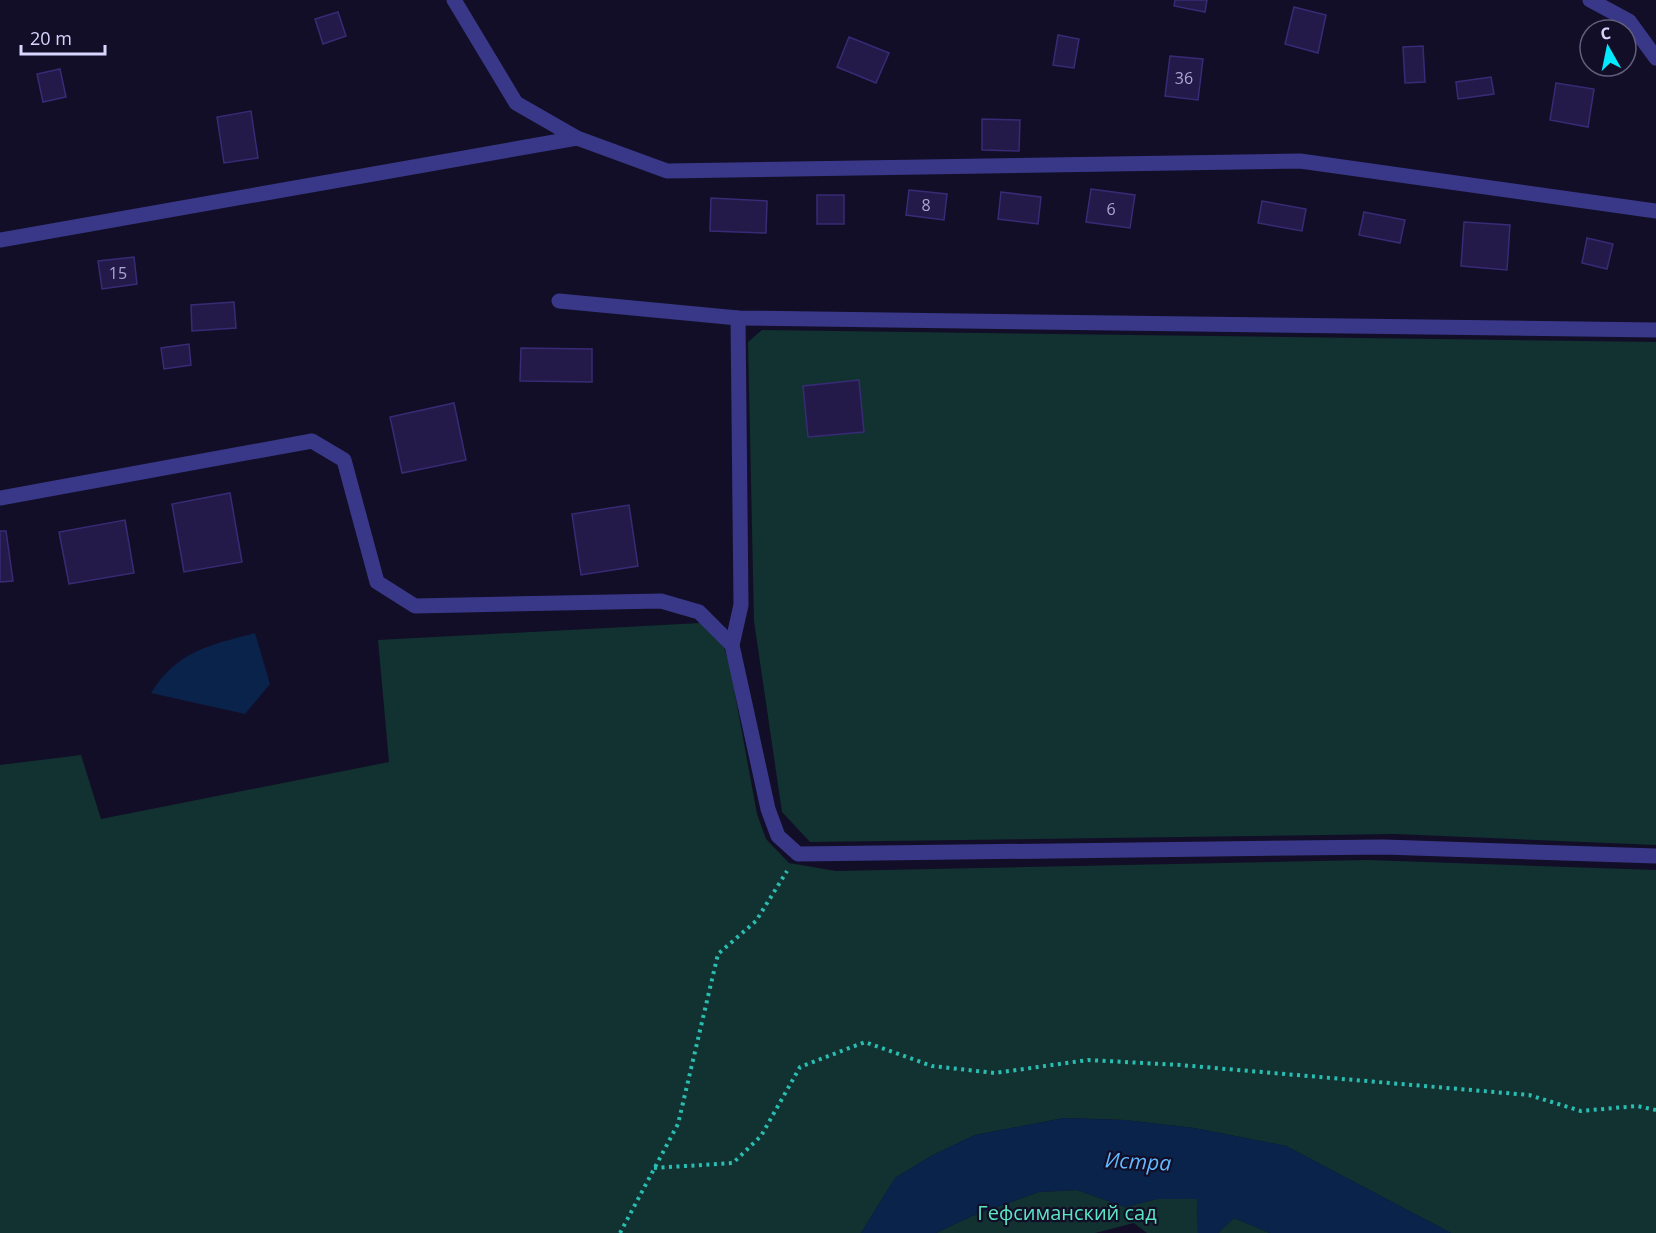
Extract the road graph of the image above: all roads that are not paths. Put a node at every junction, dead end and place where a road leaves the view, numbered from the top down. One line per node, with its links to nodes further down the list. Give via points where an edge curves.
1 (454, 0): 4 (street, via 516,103)
2 (1590, 0): 3 (street, via 1629,21)
3 (1656, 58)
4 (577, 138): 5 (street, via 667,171 1300,161); 6 (street)
5 (1656, 211)
6 (0, 240)
7 (559, 302): 8 (street)
8 (738, 318): 9 (street); 11 (street, via 741,605)
9 (1656, 330)
10 (0, 498): 11 (street, via 312,441 344,460 377,582 415,606 661,601 699,612)
11 (732, 645): 12 (street, via 768,809 778,836 798,855 1384,847)
12 (1656, 856)

